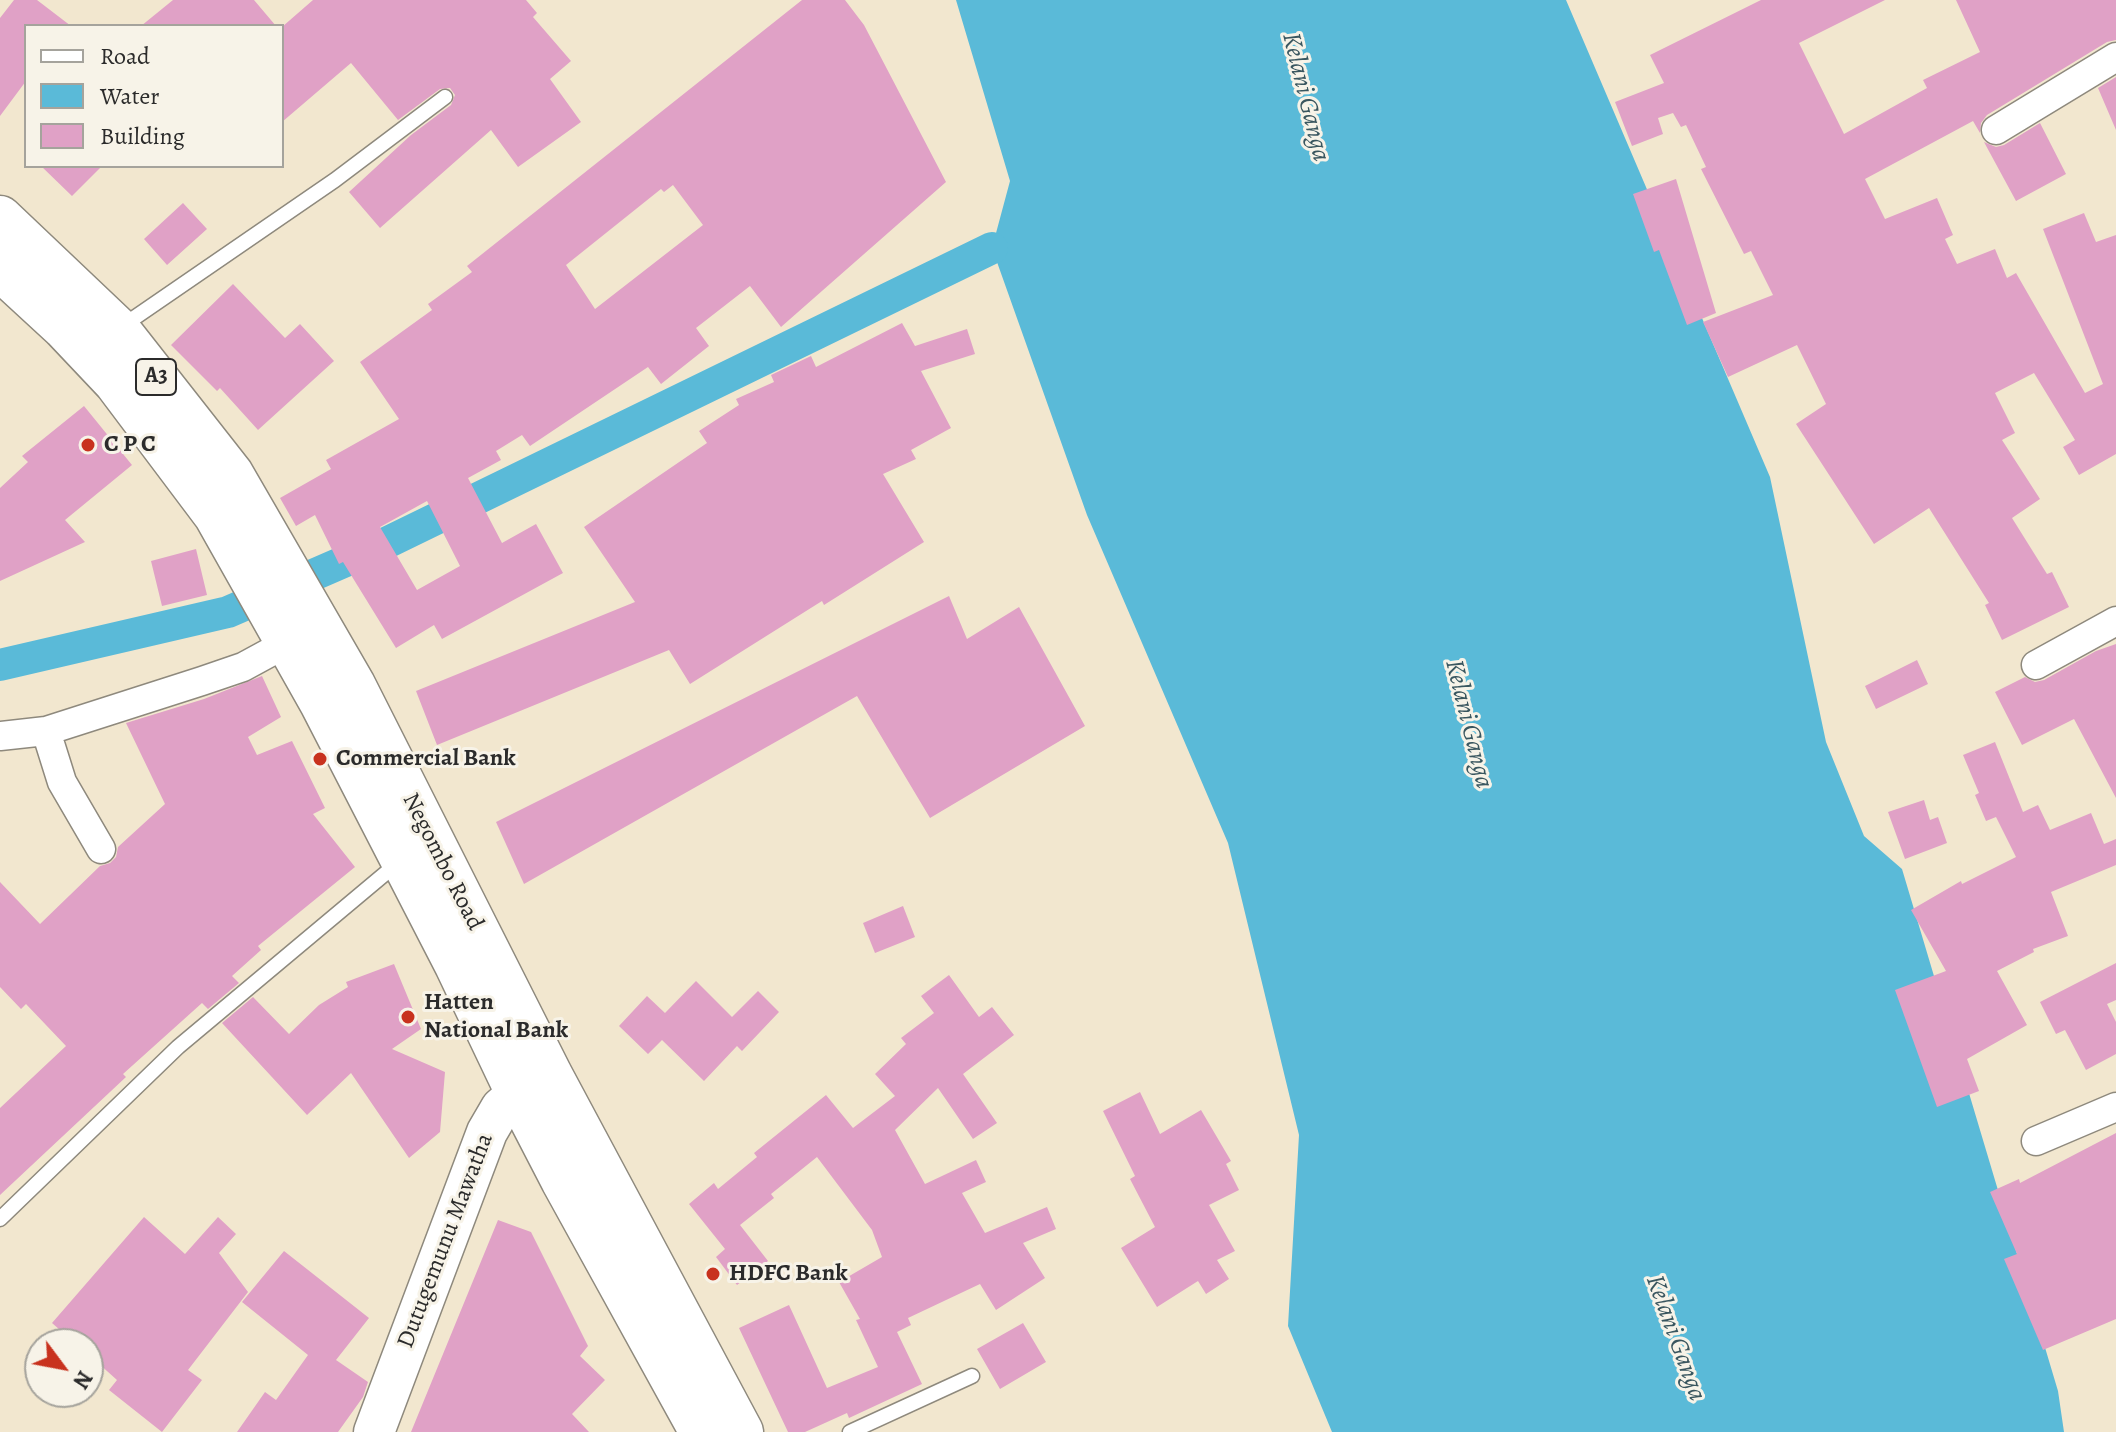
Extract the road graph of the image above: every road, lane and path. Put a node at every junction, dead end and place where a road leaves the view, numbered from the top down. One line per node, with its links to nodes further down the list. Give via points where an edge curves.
1 (2116, 57): 3 (street)
2 (445, 97): 6 (lane)
3 (1996, 130)
4 (0, 218): 6 (highway, Negombo Road / A3)
5 (0, 268): 7 (highway, Negombo Road / A3, via 116,382 216,515)
6 (118, 330): 7 (highway, Negombo Road / A3, via 231,474)
7 (267, 570): 9 (highway, Negombo Road / A3)
8 (2116, 621): 10 (street)
9 (295, 629): 11 (street, via 243,667); 14 (highway, Negombo Road / A3); 15 (highway, Negombo Road / A3, via 353,685)
10 (2036, 665)
11 (46, 731): 12 (street); 13 (street, via 62,782)
12 (0, 736)
13 (101, 849)
14 (402, 859): 15 (highway, Negombo Road / A3, via 457,965); 18 (lane, via 178,1047)
15 (534, 1084): 20 (street, Dutugemunu Mawatha, via 501,1108 487,1132); 21 (highway, Negombo Road / A3); 22 (highway, Negombo Road / A3)
16 (2116, 1107): 17 (street)
17 (2036, 1141)
18 (0, 1219)
19 (972, 1376): 23 (lane)
20 (374, 1432)
21 (702, 1432)
22 (741, 1432)
23 (850, 1432)

